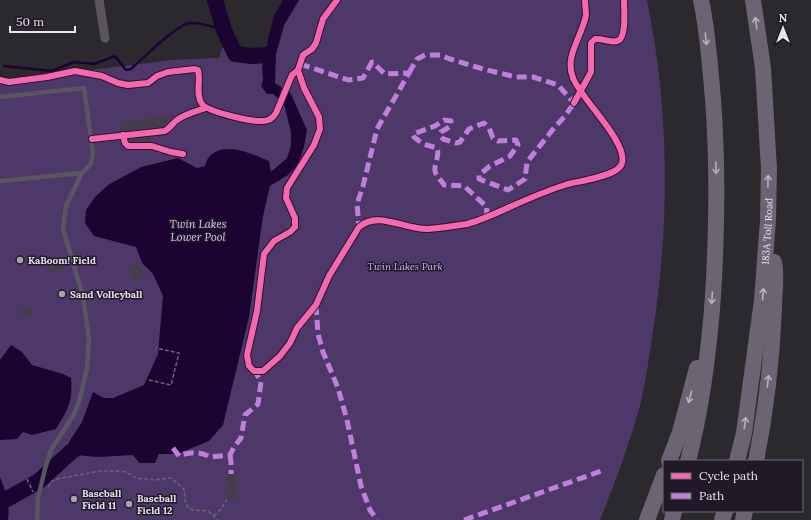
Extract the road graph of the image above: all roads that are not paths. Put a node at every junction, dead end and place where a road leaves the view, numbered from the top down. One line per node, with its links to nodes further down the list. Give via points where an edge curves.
1 (99, 0): 4 (street)
2 (701, 0): 9 (highway, one-way to 9, via 710,67 716,169 716,235)
3 (753, 0): 8 (highway, 183A Toll Road, one-way to 3, via 769,169 763,68)
4 (105, 38)
5 (0, 97): 6 (lane, via 84,88 93,153 90,164)
6 (82, 173): 7 (lane); 15 (lane, via 66,206 63,229 83,296 89,340 87,368 79,402 51,450 44,469 38,498)
7 (0, 181)
8 (768, 220): 12 (highway, 183A Toll Road, one-way to 8, via 744,433 762,300); 13 (highway, one-way to 8, via 773,323 775,268)
9 (711, 318): 10 (highway, one-way to 10, via 680,432); 11 (highway, via 704,382)
10 (669, 460)
11 (688, 460)
12 (737, 460)
13 (756, 460)
14 (663, 478): 16 (highway)
15 (37, 520)
16 (647, 520)

